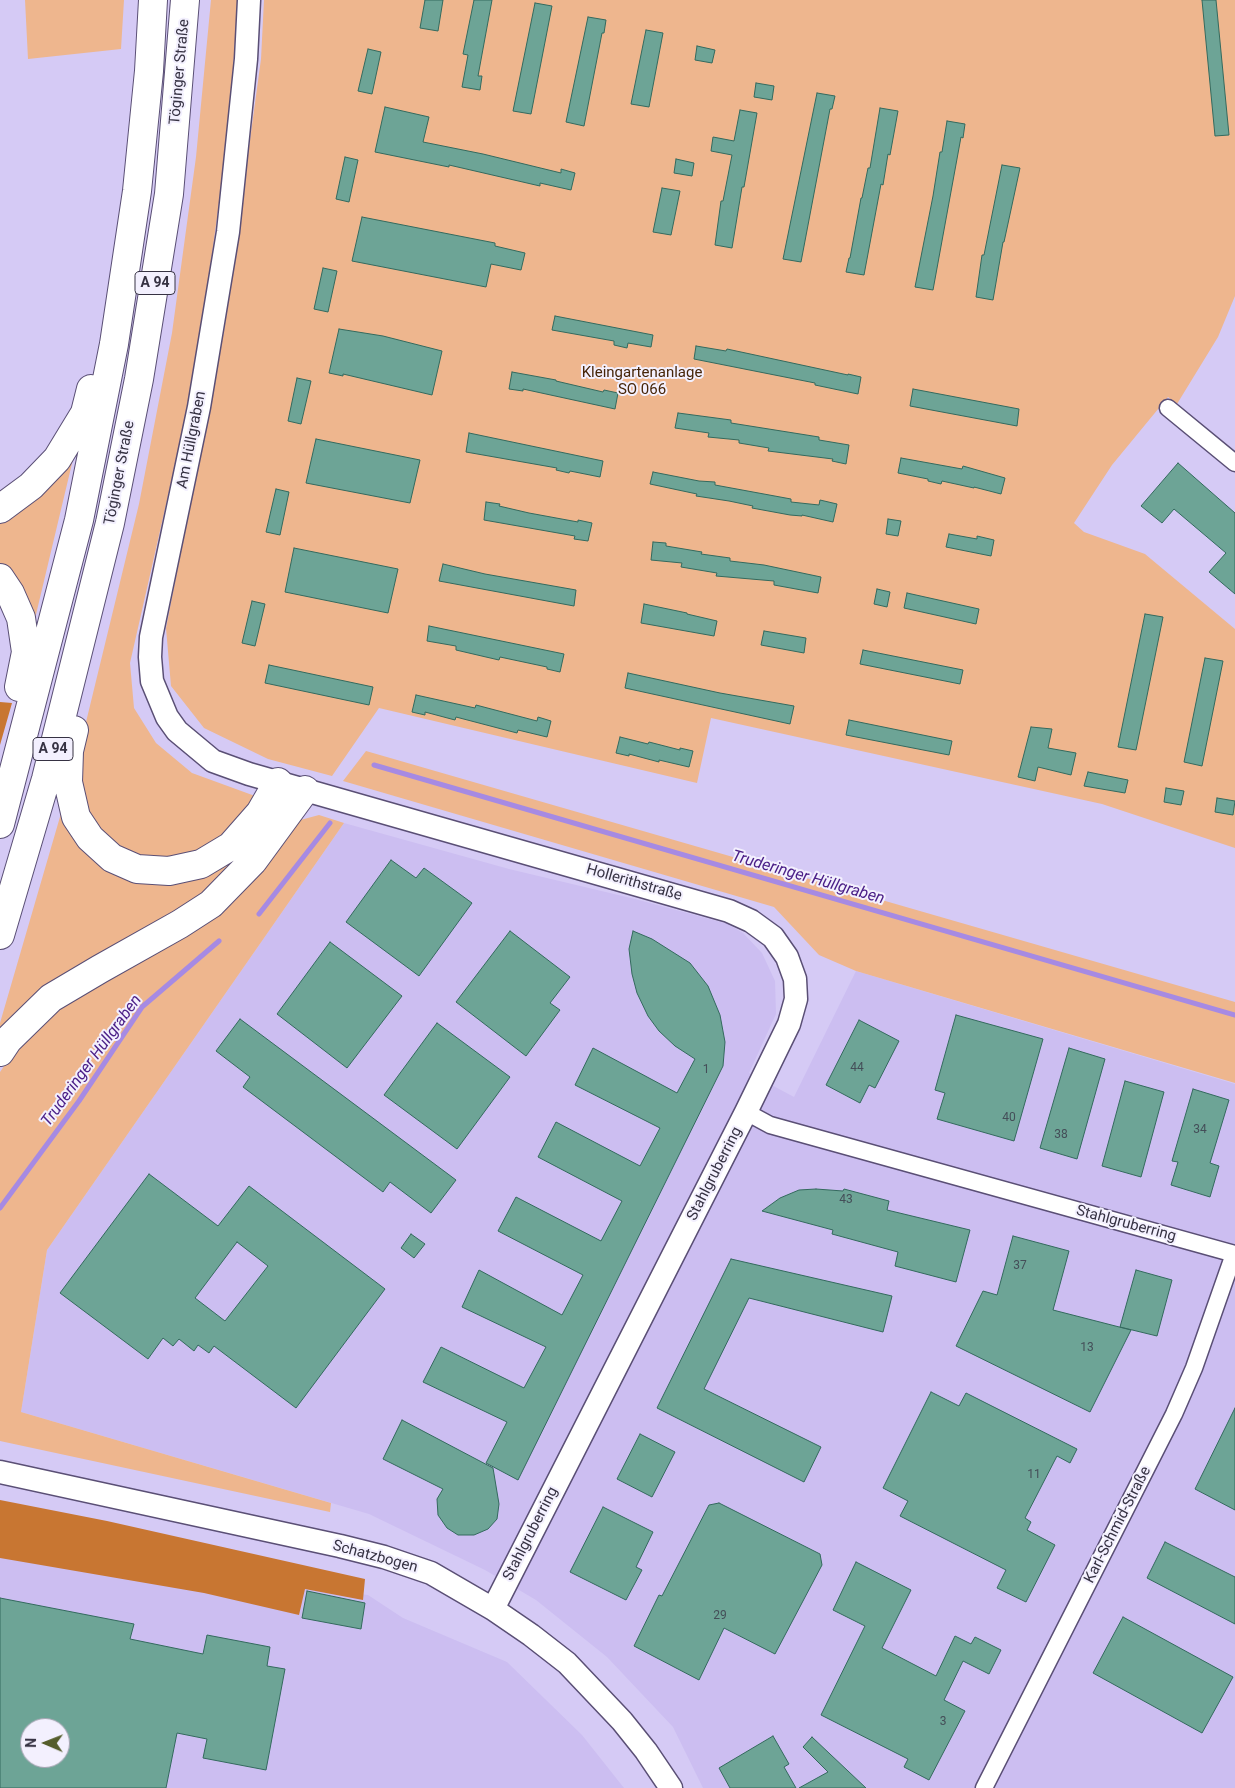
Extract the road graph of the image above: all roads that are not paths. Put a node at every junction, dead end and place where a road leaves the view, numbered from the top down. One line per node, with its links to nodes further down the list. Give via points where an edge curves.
1 (153, 0): 4 (highway, Töginger Straße / A 94, via 137,191)
2 (186, 0): 8 (highway, Töginger Straße / A 94, via 169,194 138,379)
3 (249, 0): 10 (main road, Am Hüllgraben, via 228,232 199,407 151,637 150,657 152,681 158,698 177,731 213,760)
4 (114, 344): 7 (highway, via 96,367 85,413 57,458 31,486); 11 (highway, Töginger Straße / A 94, via 79,520)
5 (1168, 408): 6 (street)
6 (1235, 463)
7 (0, 509)
8 (100, 562): 10 (highway, via 104,611 69,751 68,782 76,818 90,838 112,858 137,869 169,872 200,864 231,846 260,813); 14 (highway, Töginger Straße / A 94, via 46,779)
9 (0, 578): 11 (highway, via 21,618 26,652 6,745)
10 (278, 782): 12 (main road, Am Hüllgraben)
11 (11, 785): 13 (highway, Töginger Straße / A 94)
12 (304, 790): 15 (highway, via 253,860 211,904 51,998); 16 (main road, Hollerithstraße, via 729,911 751,921 773,937 787,957 795,979 796,999 789,1024)
13 (0, 824)
14 (0, 935)
15 (0, 1052)
16 (746, 1112): 17 (street, Stahlgruberring, via 770,1125); 19 (main road, Stahlgruberring)
17 (1234, 1254): 21 (street, Karl-Schmid-Straße, via 1194,1368 1174,1414)
18 (0, 1472): 19 (main road, Schatzbogen, via 384,1557 431,1573)
19 (493, 1609): 20 (main road, Schatzbogen, via 566,1663 622,1722)
20 (671, 1788)
21 (984, 1788)

